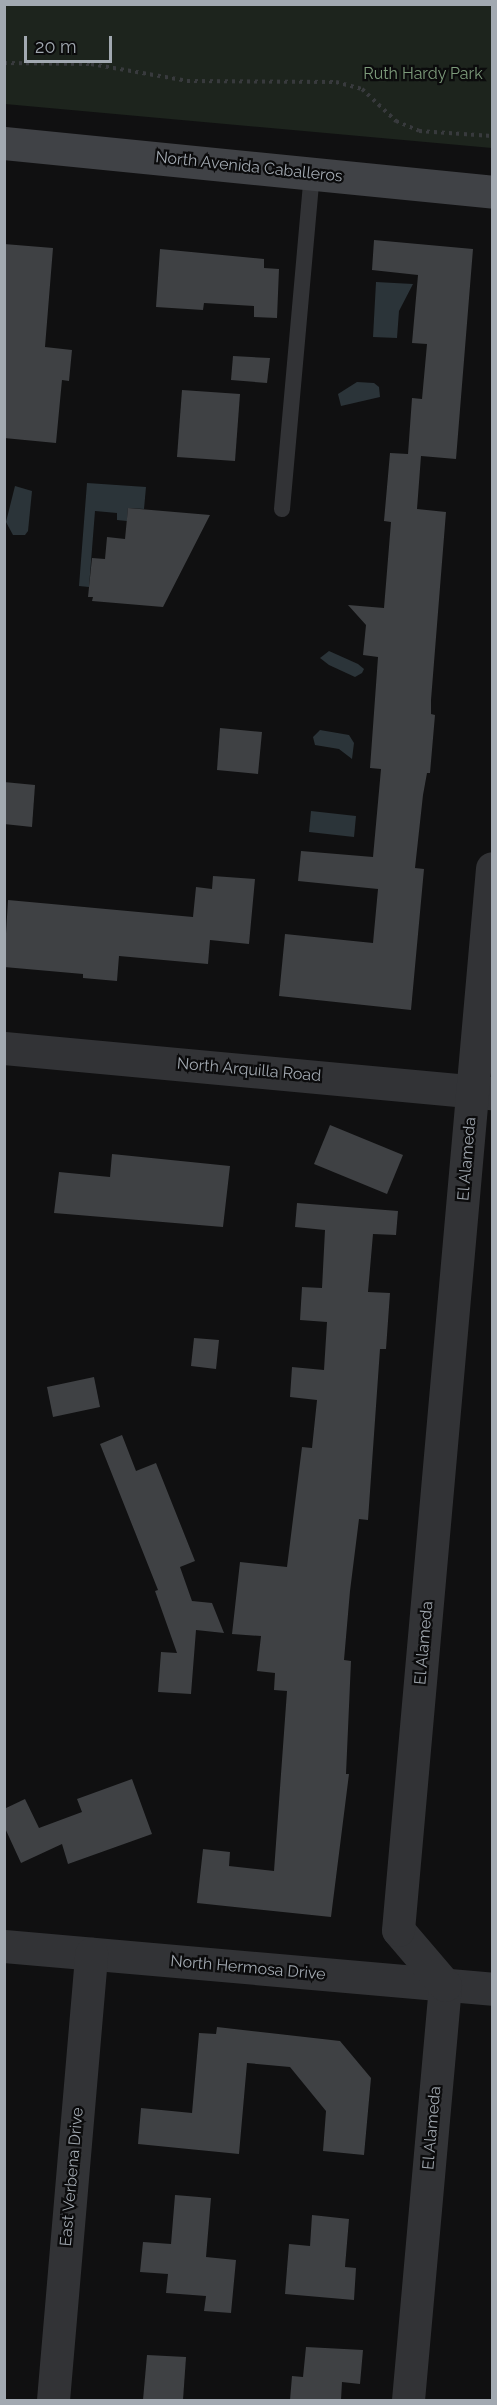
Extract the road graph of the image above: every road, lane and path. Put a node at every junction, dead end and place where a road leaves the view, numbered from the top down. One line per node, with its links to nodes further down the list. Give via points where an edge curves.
1 (4, 63): 2 (path, via 91,64 187,81 336,82 362,89 396,121 419,131)
2 (492, 136)
3 (4, 143): 4 (street, North Avenida Caballeros)
4 (312, 174): 5 (street, North Avenida Caballeros); 6 (lane)
5 (492, 192)
6 (282, 509)
7 (492, 868): 9 (street, El Alameda)
8 (4, 1048): 9 (street, North Arquilla Road)
9 (483, 1092): 12 (street, El Alameda, via 398,1930)
10 (4, 1946): 11 (street, North Hermosa Drive)
11 (91, 1954): 12 (street, North Hermosa Drive); 14 (street, East Verbena Drive)
12 (445, 1985): 13 (street, North Hermosa Drive); 15 (street, El Alameda)
13 (492, 1989)
14 (52, 2400)
15 (408, 2400)

